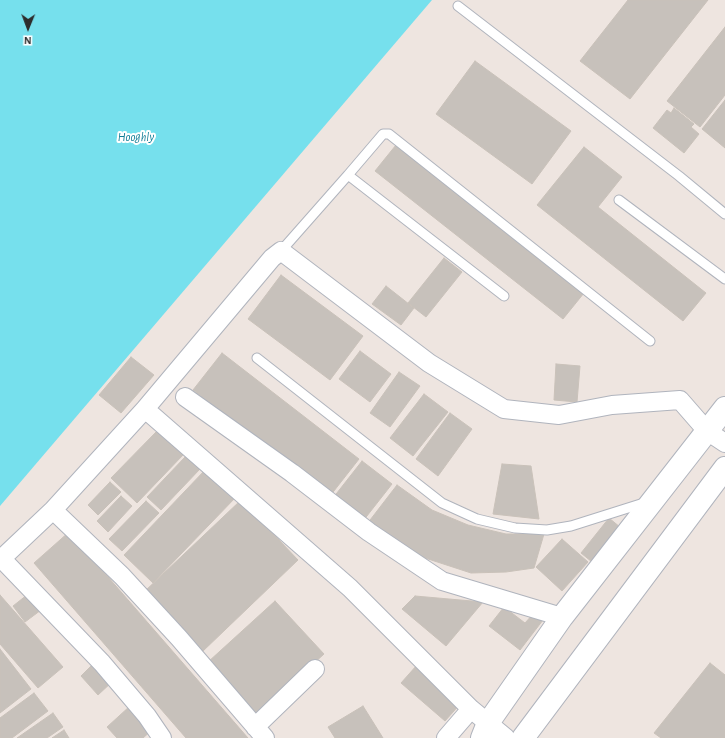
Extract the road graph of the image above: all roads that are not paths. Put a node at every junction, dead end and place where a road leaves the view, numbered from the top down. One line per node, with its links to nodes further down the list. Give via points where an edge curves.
1 (458, 6): 4 (lane)
2 (348, 175): 5 (lane); 7 (lane); 8 (lane, via 382,134 389,134)
3 (620, 200): 6 (lane)
4 (725, 214)
5 (282, 251): 12 (street, via 272,258); 13 (street, via 429,363 504,409 559,415 612,405 680,400)
6 (725, 279)
7 (504, 296)
8 (650, 341)
9 (257, 358): 16 (lane, via 442,503 477,519 514,528 560,529)
10 (185, 397): 19 (street, via 292,473 369,532 442,582)
11 (725, 408): 13 (main road)
12 (146, 409): 17 (street); 21 (street, via 350,588)
13 (707, 431): 14 (street); 16 (main road)
14 (725, 443)
15 (725, 468): 27 (main road)
16 (654, 500): 19 (main road)
17 (53, 510): 18 (street); 23 (street, via 122,576)
18 (1, 559): 24 (street, via 102,663 148,716)
19 (562, 617): 22 (main road)
20 (315, 669): 23 (street)
21 (471, 709): 22 (street); 25 (street)
22 (485, 730): 26 (street)
23 (260, 732)
24 (162, 738)
25 (446, 738)
26 (506, 738)
27 (523, 738)

